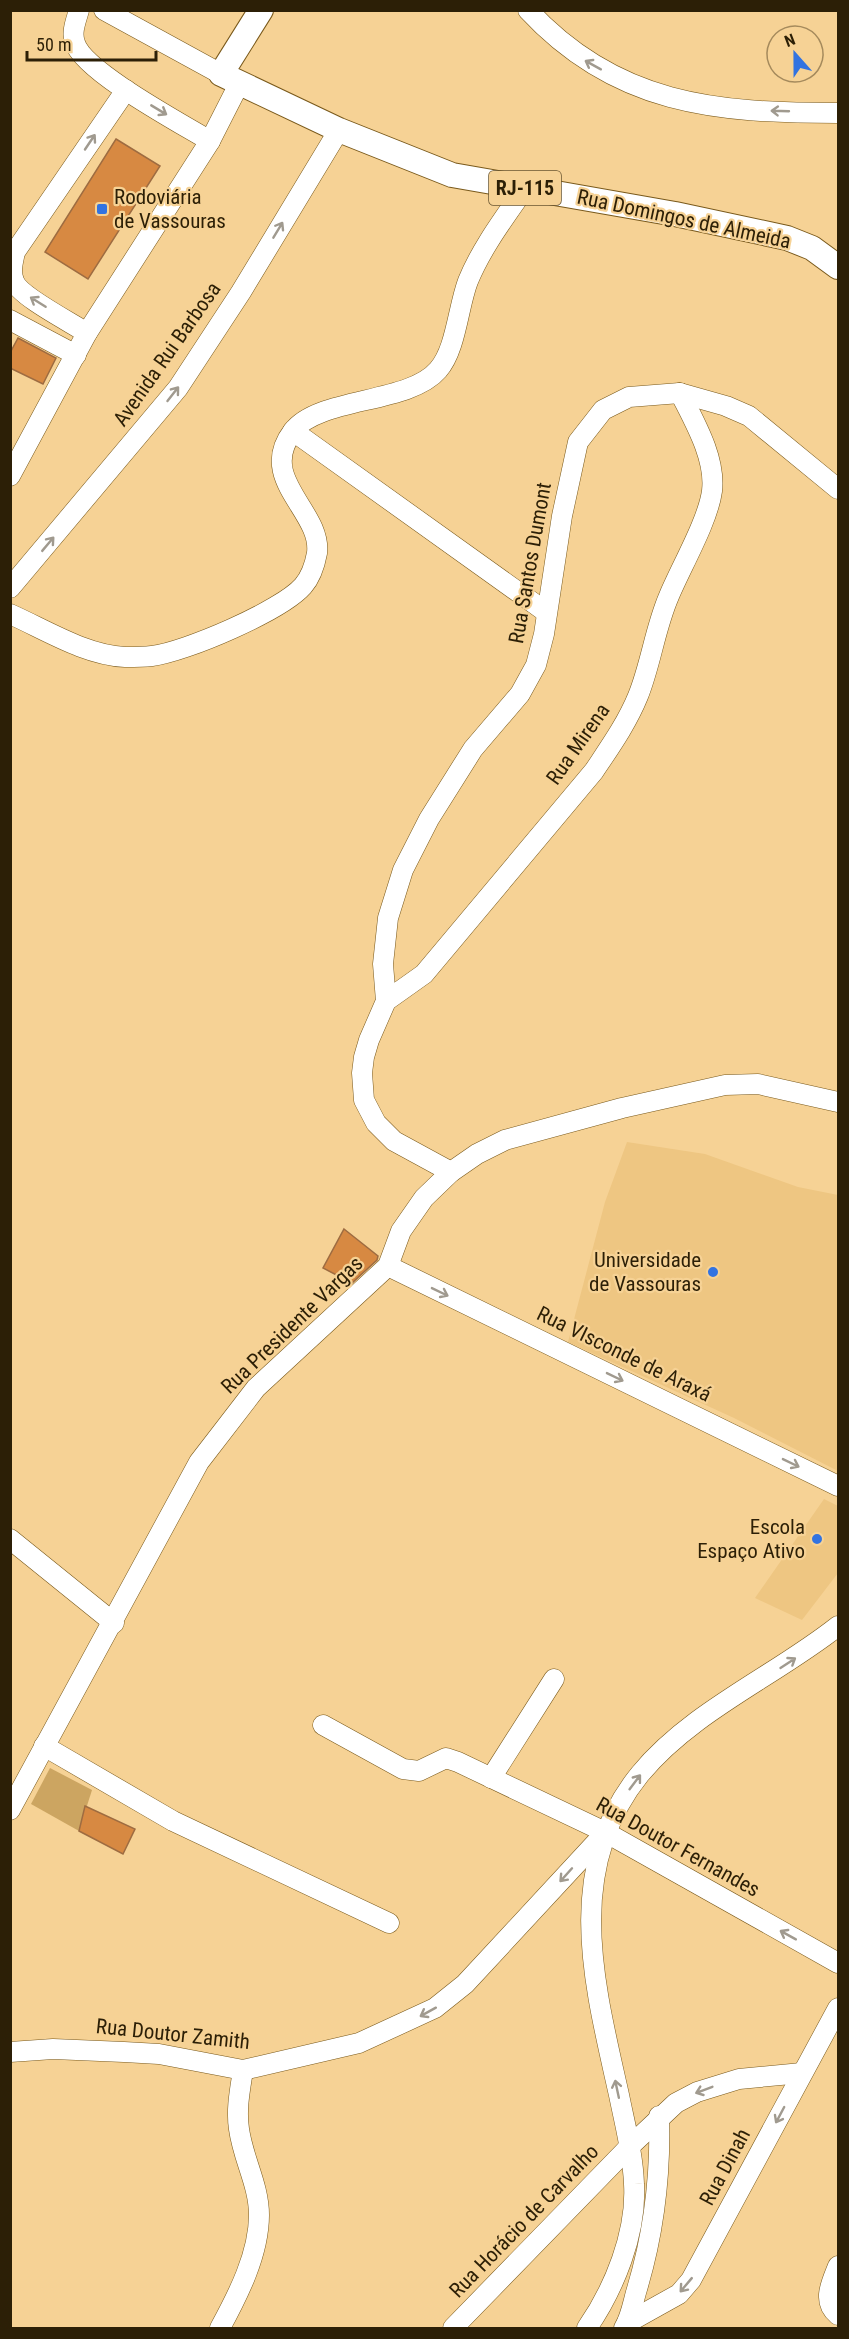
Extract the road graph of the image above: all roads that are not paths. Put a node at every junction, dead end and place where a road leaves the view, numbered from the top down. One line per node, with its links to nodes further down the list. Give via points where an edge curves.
1 (79, 10): 7 (street, via 74,26 75,45)
2 (104, 10): 5 (street, RJ-115)
3 (261, 10): 6 (main road)
4 (528, 10): 8 (street, one-way to 4, via 738,109 658,94 618,79 580,58)
5 (132, 18): 6 (street, RJ-115)
6 (230, 79): 9 (main road, Rua Domingos de Almeida / RJ-115); 10 (street)
7 (126, 90): 10 (street, one-way to 10); 14 (street, one-way to 7, via 25,293 14,283 12,267 15,252)
8 (838, 112)
9 (339, 130): 11 (main road, Rua Domingos de Almeida / RJ-115, via 452,175); 20 (street, Avenida Rui Barbosa, one-way to 9, via 178,388)
10 (210, 141): 14 (street)
11 (525, 188): 12 (main road, Rua Domingos de Almeida / RJ-115, via 787,238 812,248); 17 (street, via 470,277 438,371 410,386 321,413)
12 (838, 267)
13 (10, 320): 15 (street)
14 (87, 333): 15 (street)
15 (76, 355): 18 (street)
16 (680, 393): 19 (street, Rua Santos Dumont, via 749,416); 21 (street, Rua Santos Dumont, via 629,397 603,410 578,442); 23 (street, Rua Mirena, via 708,459 712,490 666,604 638,696 619,735 594,771 424,974)
17 (293, 431): 21 (street); 22 (street, via 282,467 312,529 317,551 303,586 277,605 183,648 152,656 124,657 99,653)
18 (10, 476)
19 (838, 489)
20 (10, 588)
21 (546, 612): 23 (street, Rua Santos Dumont, via 536,665 520,694 473,749 429,819 403,870 388,918 383,964)
22 (10, 614)
23 (386, 1001): 25 (street, Rua Santos Dumont, via 364,1057 364,1100 376,1123 394,1141)
24 (838, 1102): 25 (street, Rua Presidente Vargas, via 758,1084 725,1085 505,1140)
25 (451, 1172): 26 (street, Rua Presidente Vargas, via 424,1198 401,1231)
26 (388, 1266): 27 (street, Rua VIsconde de Araxá, one-way to 27); 29 (street, Rua Presidente Vargas, via 256,1389 233,1417 199,1462)
27 (838, 1486)
28 (10, 1539): 29 (street)
29 (114, 1623): 33 (street, Rua Presidente Vargas)
30 (838, 1626): 36 (street, one-way to 30, via 622,1798 667,1746)
31 (554, 1679): 34 (street)
32 (323, 1725): 34 (street, Rua Doutor Fernandes, via 403,1769 419,1771 446,1758)
33 (44, 1746): 35 (street, Rua Presidente Vargas); 37 (street, via 201,1835)
34 (491, 1778): 36 (street, Rua Doutor Fernandes)
35 (10, 1810)
36 (605, 1832): 38 (street, Rua Doutor Fernandes, one-way to 36); 41 (street, Rua Doutor Zamith, one-way to 41, via 478,1971 435,2008 359,2043); 44 (street, one-way to 36, via 592,1961 592,1888)
37 (389, 1923)
38 (838, 1963)
39 (838, 2008): 42 (street, Rua Dinah)
40 (10, 2052): 41 (street, Rua Doutor Zamith, via 53,2049 159,2054)
41 (243, 2070): 49 (street, via 237,2106 239,2131 255,2185 259,2215 256,2240 241,2284)
42 (802, 2073): 43 (street, Rua Horácio de Carvalho, one-way to 43, via 739,2079 676,2103); 48 (street, Rua Dinah, one-way to 48, via 691,2280 679,2294)
43 (659, 2116): 44 (street, Rua Horácio de Carvalho); 48 (street, via 656,2211)
44 (630, 2146): 47 (street, via 633,2213 622,2257); 50 (street, Rua Horácio de Carvalho)
45 (838, 2266): 46 (street, via 828,2290)
46 (838, 2315)
47 (594, 2326)
48 (626, 2326)
49 (220, 2328)
50 (453, 2328)

